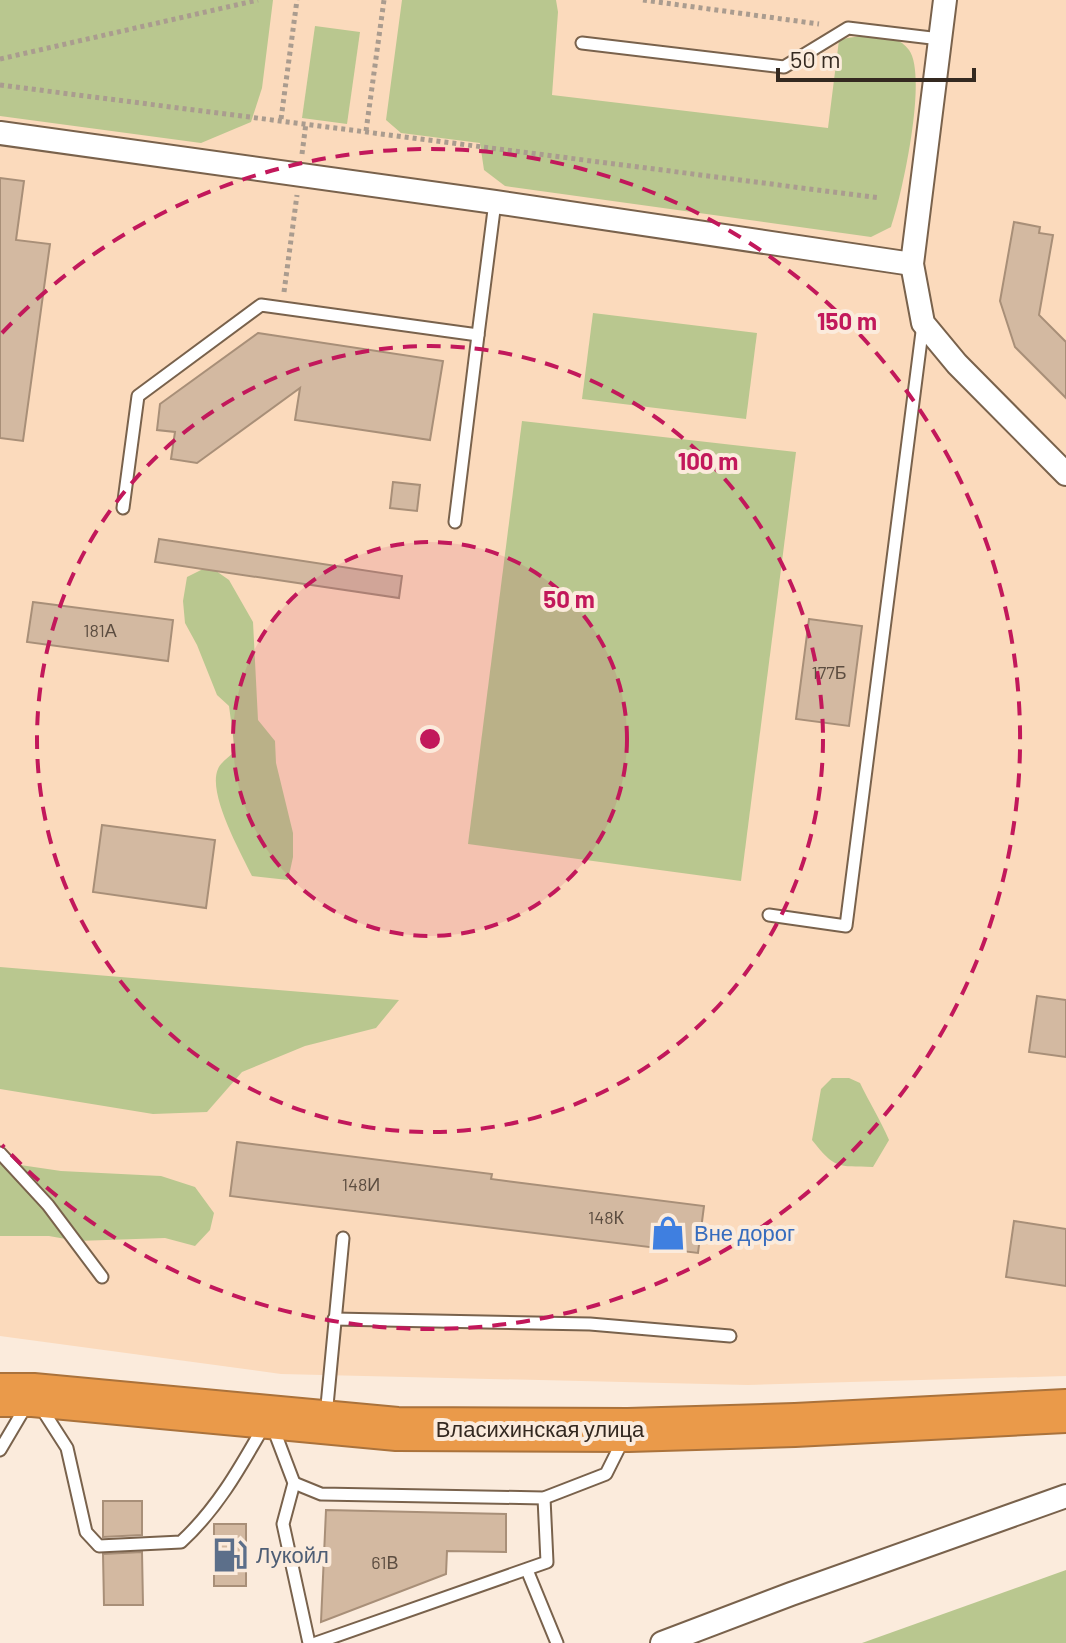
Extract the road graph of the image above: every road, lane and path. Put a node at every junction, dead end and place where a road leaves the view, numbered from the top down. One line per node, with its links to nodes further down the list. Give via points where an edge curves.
1 (258, 0): 9 (path)
2 (297, 0): 11 (path)
3 (384, 0): 13 (path)
4 (643, 0): 6 (path)
5 (945, 0): 7 (street)
6 (848, 28): 7 (lane); 8 (lane, via 784,67)
7 (940, 39): 18 (street)
8 (582, 43)
9 (0, 59)
10 (0, 85): 11 (path)
11 (281, 119): 12 (path)
12 (306, 123): 13 (path); 15 (path)
13 (366, 131): 16 (path)
14 (0, 133): 15 (street)
15 (299, 175): 17 (street); 19 (path)
16 (880, 198)
17 (495, 202): 18 (street); 21 (lane)
18 (912, 264): 20 (street)
19 (281, 308): 21 (lane); 23 (lane, via 261,305 138,396)
20 (923, 323): 22 (street); 25 (lane, via 846,926)
21 (478, 335): 24 (lane)
22 (1066, 474)
23 (123, 508)
24 (455, 522)
25 (769, 915)
26 (0, 1153): 28 (lane, via 48,1205)
27 (343, 1238): 29 (lane)
28 (102, 1277)
29 (334, 1319): 30 (lane, via 590,1324); 34 (lane)
30 (730, 1336)
31 (12, 1393): 33 (highway, Власихинская улица); 33 (lane, via 67,1448 86,1532 99,1546 181,1542 233,1481); 36 (lane)
32 (1066, 1411): 35 (highway, Власихинская улица)
33 (268, 1417): 34 (highway, Власихинская улица); 37 (lane)
34 (325, 1422): 35 (highway, Власихинская улица, via 397,1429)
35 (628, 1430): 39 (lane, via 606,1474)
36 (0, 1450)
37 (294, 1483): 39 (lane, via 321,1494); 41 (lane, via 283,1524)
38 (1066, 1496): 44 (street)
39 (544, 1498): 40 (lane, via 547,1562)
40 (527, 1570): 42 (lane); 43 (lane)
41 (309, 1643)
42 (316, 1643)
43 (557, 1643)
44 (662, 1643)

